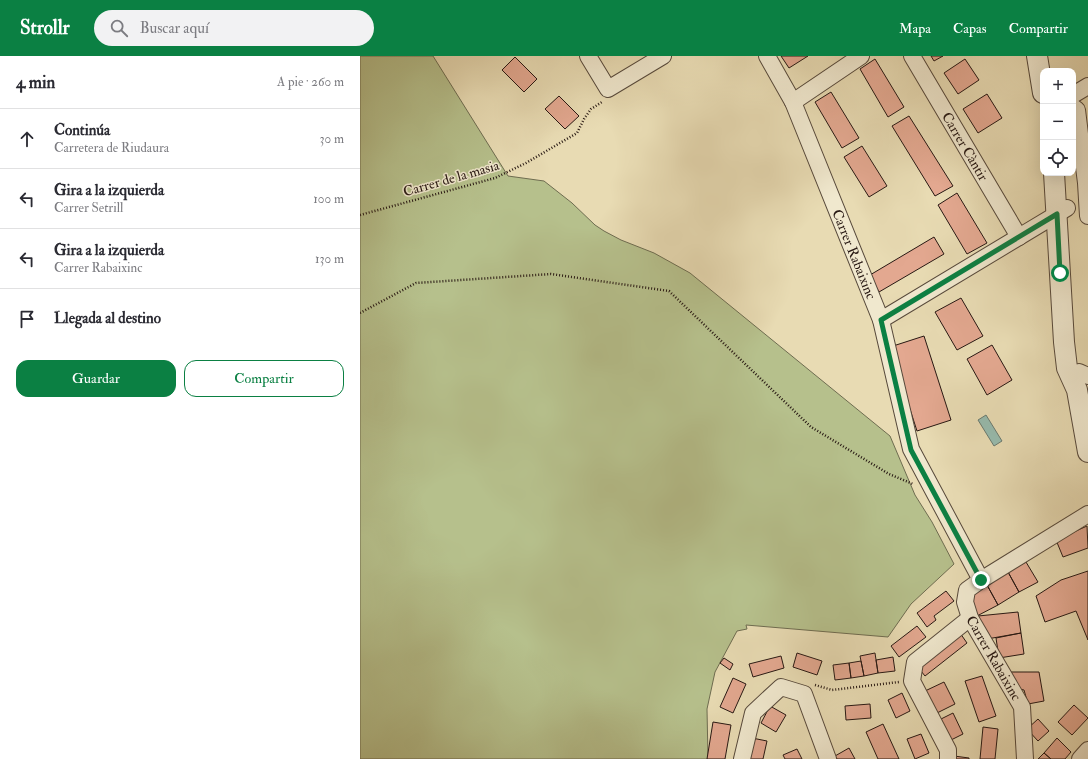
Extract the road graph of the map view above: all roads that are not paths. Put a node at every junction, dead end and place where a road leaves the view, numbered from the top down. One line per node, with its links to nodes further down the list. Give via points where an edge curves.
1 (588, 56): 2 (street, via 608,88)
2 (663, 56)
3 (767, 56): 12 (street, Carrer Rabaixinc)
4 (861, 56): 12 (street)
5 (912, 56): 19 (street, Carrer Càntir)
6 (1037, 56): 9 (street)
7 (1047, 56): 8 (street)
8 (1049, 68)
9 (1040, 74)
10 (1088, 86): 11 (street)
11 (1076, 93)
12 (793, 102): 20 (street, Carrer Rabaixinc)
13 (1076, 109): 16 (street)
14 (1055, 176): 17 (street)
15 (1063, 176): 17 (street)
16 (1087, 183): 18 (street)
17 (1062, 211): 19 (street); 21 (street, via 1064,342 1067,368)
18 (1088, 216)
19 (1019, 237): 20 (street)
20 (881, 320): 25 (street, Carrer Rabaixinc, via 911,450)
21 (1081, 379): 22 (street)
22 (1085, 421): 23 (street)
23 (1088, 452)
24 (1088, 514): 25 (street)
25 (981, 580): 26 (street, Carrer Rabaixinc, via 967,590 965,602)
26 (970, 618): 30 (street, via 915,662 912,681 948,750); 31 (street, Carrer Rabaixinc, via 1022,707)
27 (1088, 750): 32 (street)
28 (742, 759): 29 (street, via 753,713 781,687 804,694)
29 (828, 759)
30 (948, 759)
31 (1025, 759)
32 (1080, 759)

